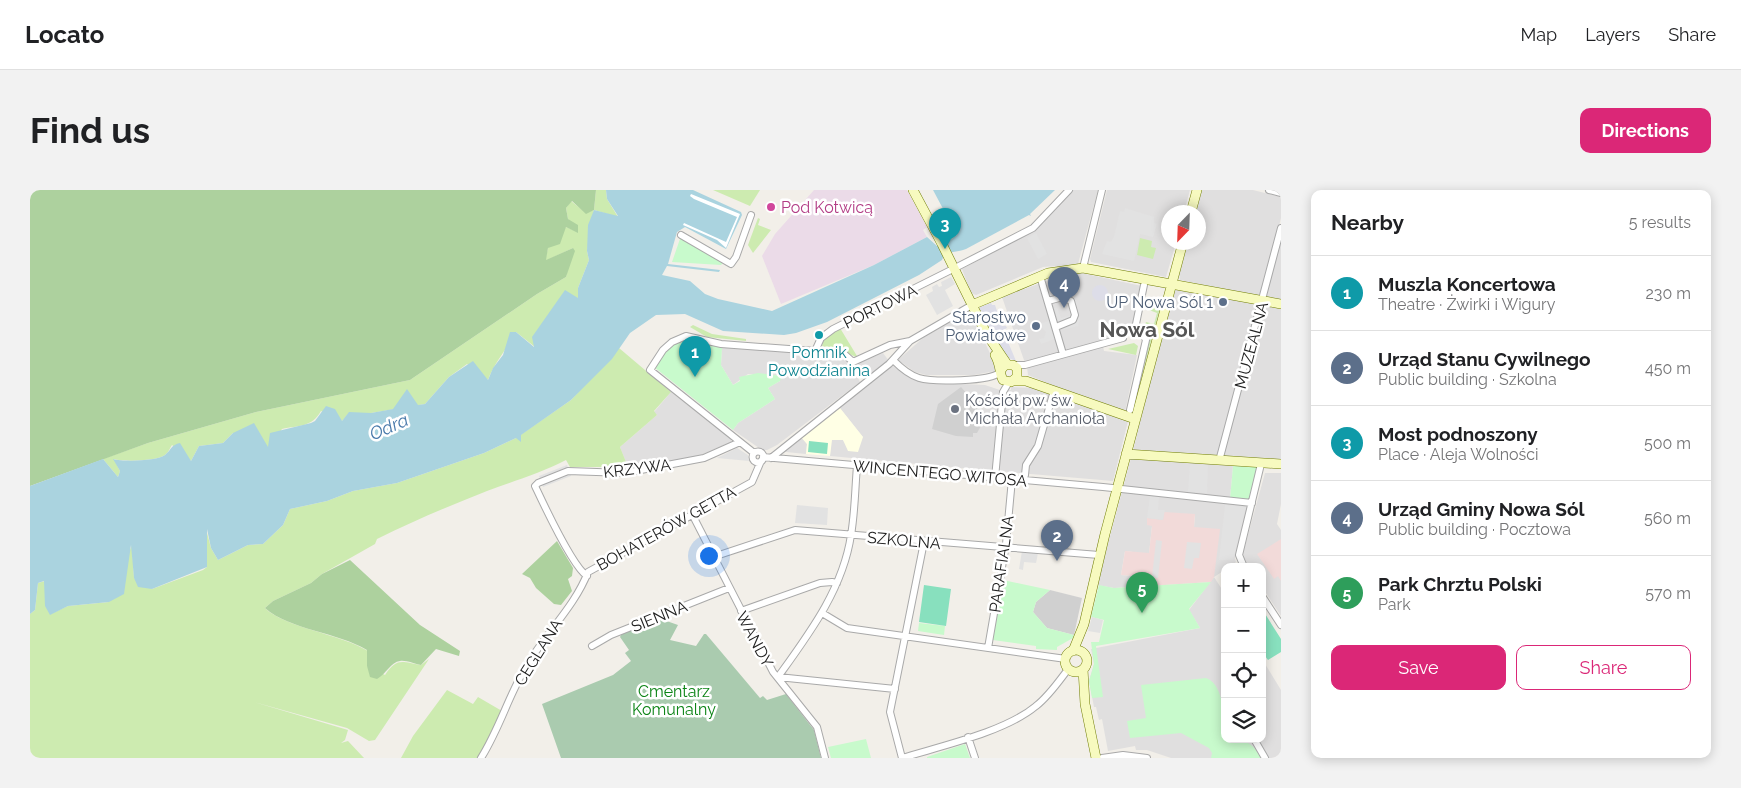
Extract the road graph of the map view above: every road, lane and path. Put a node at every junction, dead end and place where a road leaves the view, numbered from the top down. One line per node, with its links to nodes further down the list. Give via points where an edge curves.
1 (913, 190): 19 (street)
2 (1069, 190): 23 (street, PORTOWA, via 1032,228 833,329 821,338)
3 (1102, 190): 12 (street)
4 (1197, 190): 7 (street)
5 (1268, 190): 6 (street)
6 (1281, 193)
7 (1193, 205)
8 (750, 215): 10 (street, via 731,264)
9 (1281, 228): 17 (street, MUZEALNA)
10 (681, 235)
11 (1181, 250): 14 (street)
12 (1083, 268): 13 (street, via 1053,271); 14 (street)
13 (1040, 276): 16 (street); 19 (street)
14 (1172, 284): 17 (street); 31 (street)
15 (1144, 285): 30 (street, via 1136,324 1146,340)
16 (1048, 302): 20 (street); 20 (street, via 1063,298 1071,302 1075,315 1073,320)
17 (1262, 302): 18 (street); 36 (street, MUZEALNA)
18 (1281, 304)
19 (972, 305): 22 (street); 27 (street)
20 (1056, 327): 24 (street)
21 (1123, 338): 24 (street)
22 (910, 341): 23 (street, via 878,350 853,362 842,353); 25 (street)
23 (816, 351): 32 (street, via 721,344 680,337 663,350 650,370)
24 (1064, 354): 26 (street)
25 (892, 360): 27 (street, via 919,378 985,378 997,376); 35 (street)
26 (1025, 365): 27 (street); 28 (street)
27 (1005, 368): 28 (street); 28 (street, via 1003,380)
28 (1014, 379): 31 (street); 41 (street, via 1003,392)
29 (1053, 394): 40 (street, via 1038,446)
30 (1130, 410)
31 (1136, 419): 33 (street)
32 (740, 442): 34 (street); 53 (street, KRZYWA, via 712,455 625,473 568,471 535,486)
33 (1126, 454): 36 (street); 44 (street)
34 (754, 456): 35 (street, WINCENTEGO WITOSA); 43 (street, BOHATERÓW GETTA, via 752,475)
35 (765, 459): 39 (street, WINCENTEGO WITOSA); 43 (street, BOHATERÓW GETTA, via 755,479)
36 (1219, 461): 37 (street)
37 (1261, 464): 38 (street); 45 (street)
38 (1281, 464)
39 (857, 466): 41 (street, WINCENTEGO WITOSA); 47 (street)
40 (1024, 474)
41 (995, 478): 42 (street, WINCENTEGO WITOSA)
42 (1012, 479): 44 (street, WINCENTEGO WITOSA); 49 (street, PARAFIALNA)
43 (747, 484): 46 (street, BOHATERÓW GETTA)
44 (1117, 489): 45 (street, WINCENTEGO WITOSA); 50 (street)
45 (1252, 503): 52 (street, via 1239,555)
46 (692, 514): 51 (street, WANDY); 53 (street, BOHATERÓW GETTA, via 591,569)
47 (851, 535): 48 (street, SZKOLNA); 51 (street, SZKOLNA, via 795,530); 54 (street)
48 (924, 542): 49 (street, SZKOLNA); 60 (street)
49 (1005, 548): 50 (street, SZKOLNA); 62 (street, PARAFIALNA)
50 (1099, 555): 63 (street)
51 (713, 557): 55 (street, WANDY)
52 (1242, 563)
53 (586, 576): 70 (street, CEGLANA, via 582,588 526,666)
54 (836, 584): 57 (street, via 820,583); 58 (street)
55 (729, 588): 57 (street, WANDY); 61 (street, SIENNA, via 611,635)
56 (1266, 602): 59 (street)
57 (741, 611): 66 (street, WANDY)
58 (822, 613): 60 (street, via 844,627); 66 (street)
59 (1281, 625)
60 (905, 636): 62 (street); 67 (street)
61 (592, 646)
62 (988, 648): 64 (street)
63 (1078, 651): 64 (street); 65 (street, via 1087,662)
64 (1066, 659): 65 (street)
65 (1075, 670): 68 (street, via 1026,714); 74 (street)
66 (778, 677): 67 (street); 71 (street, WANDY, via 817,727)
67 (894, 690): 72 (street, via 890,716)
68 (968, 737): 72 (street); 73 (street)
69 (1256, 743): 77 (street)
70 (482, 758)
71 (825, 758)
72 (902, 758)
73 (975, 758)
74 (1096, 758)
75 (1102, 758): 76 (street, via 1124,755)
76 (1147, 758)
77 (1265, 758)

